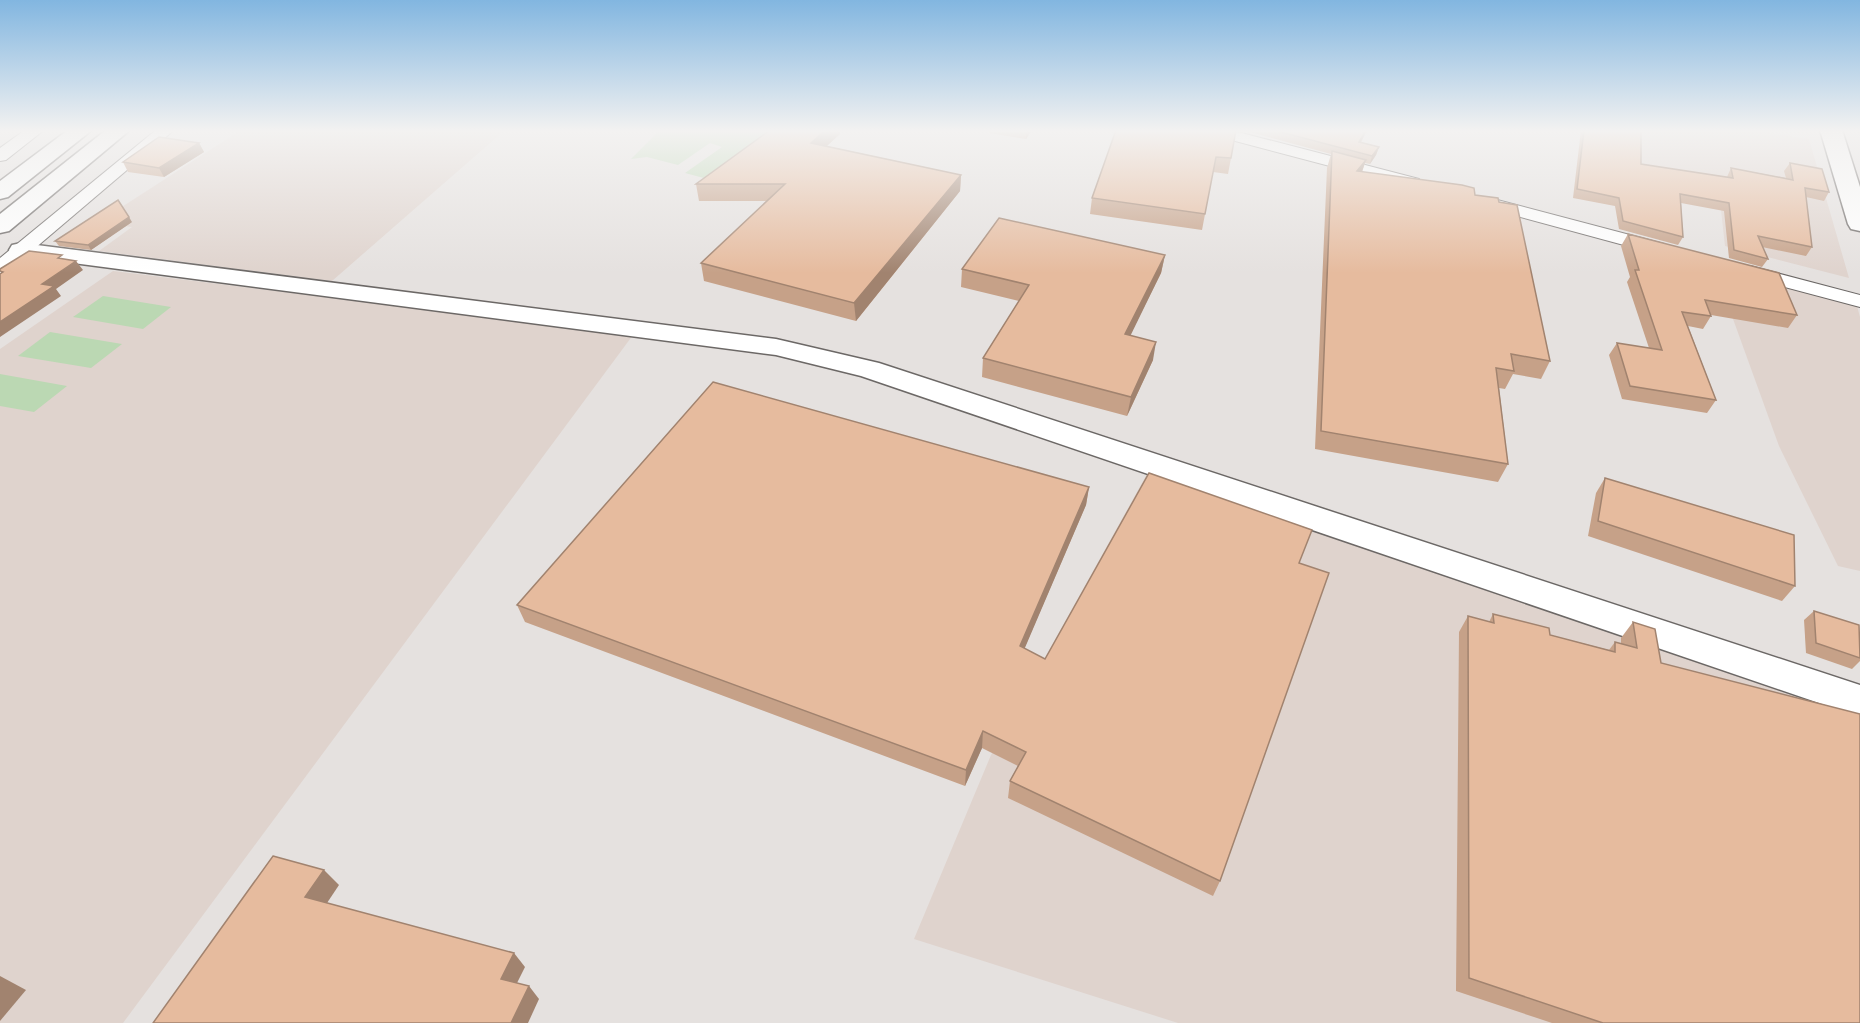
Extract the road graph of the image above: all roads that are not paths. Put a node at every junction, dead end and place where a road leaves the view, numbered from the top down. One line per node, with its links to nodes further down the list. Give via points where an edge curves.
1 (19, 178): 7 (main road)
2 (59, 178): 10 (main road)
3 (109, 178): 12 (street)
4 (1394, 178): 6 (street)
5 (1846, 178): 9 (main road)
6 (1429, 187)
7 (0, 192)
8 (1463, 196): 11 (street)
9 (1860, 224)
10 (0, 225)
11 (1670, 251)
12 (11, 259): 15 (main road, via 776,347 868,369)
13 (1738, 269): 14 (street)
14 (1860, 301)
15 (1860, 701)

